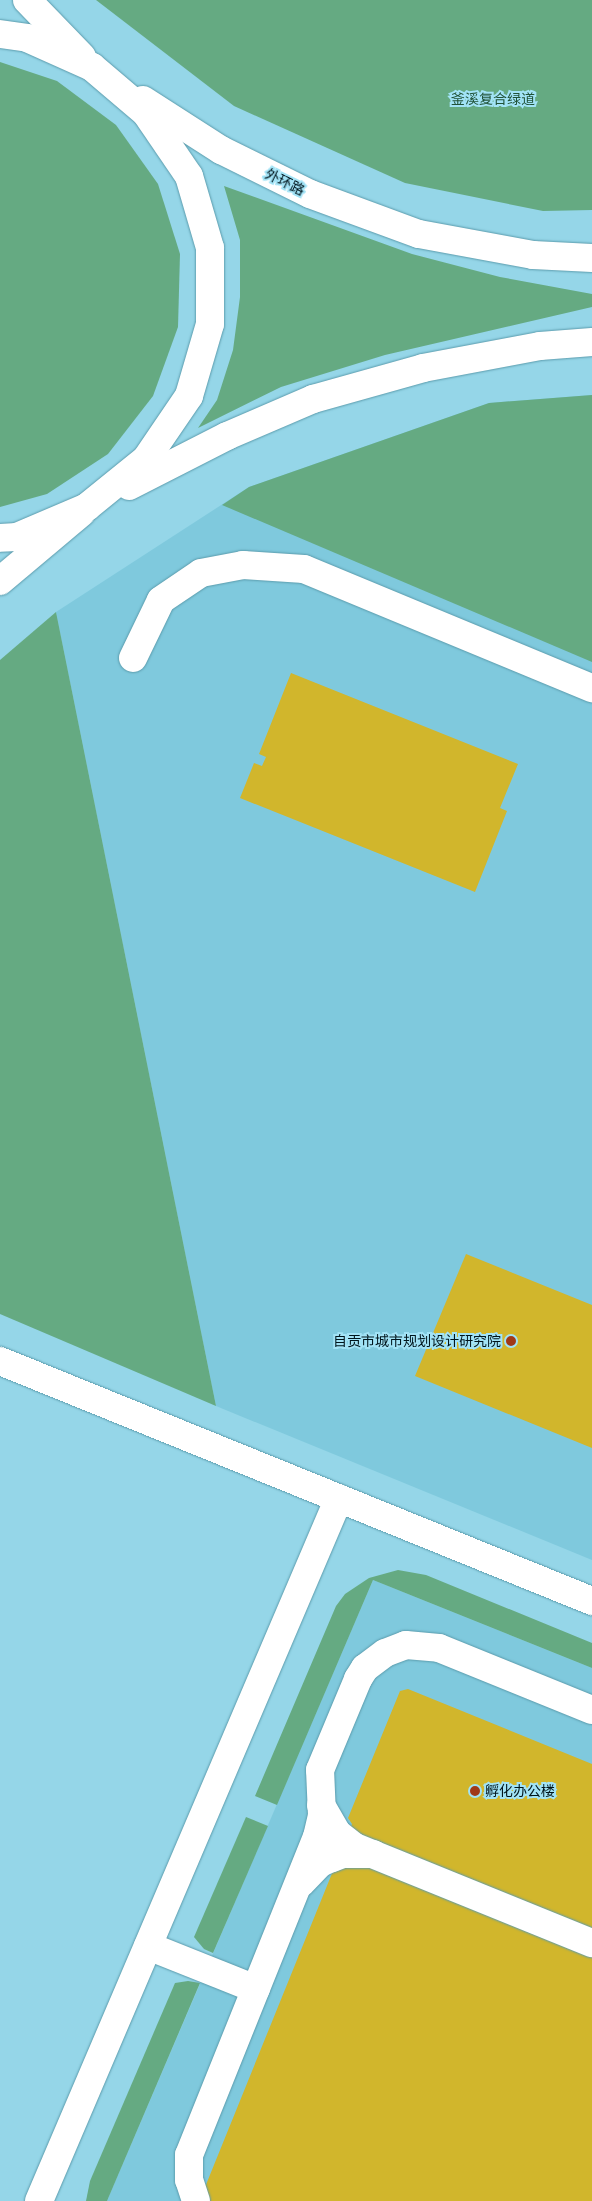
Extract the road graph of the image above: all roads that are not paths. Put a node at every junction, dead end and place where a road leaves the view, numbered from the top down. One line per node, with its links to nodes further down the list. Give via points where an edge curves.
1 (27, 0): 3 (main road, 外环路)
2 (0, 34): 3 (main road, via 27,38)
3 (92, 67): 4 (main road, 外环路, via 221,150 310,194 419,234 533,255); 6 (main road, via 146,113 188,176 210,248 210,324 188,396 146,459)
4 (592, 258)
5 (592, 342): 6 (main road, via 540,346 424,368 313,399 227,436)
6 (87, 507): 7 (main road, via 17,536); 8 (main road)
7 (0, 538)
8 (0, 582)
9 (133, 658): 10 (main road, via 162,600 201,573 243,565 304,568)
10 (592, 688)
11 (0, 1361): 12 (main road)
12 (339, 1498): 13 (main road); 19 (main road)
13 (592, 1601)
14 (592, 1710): 15 (main road, via 439,1648 406,1645 396,1648 373,1660 358,1679 320,1770)
15 (321, 1805): 16 (main road, via 337,1833 355,1847); 17 (main road, via 317,1837)
16 (373, 1854): 17 (main road, via 343,1854 320,1863); 18 (main road)
17 (296, 1890): 20 (main road)
18 (592, 1943)
19 (148, 1946): 20 (main road); 21 (main road)
20 (256, 1989): 22 (main road, via 189,2156 190,2180)
21 (39, 2201)
22 (196, 2201)

